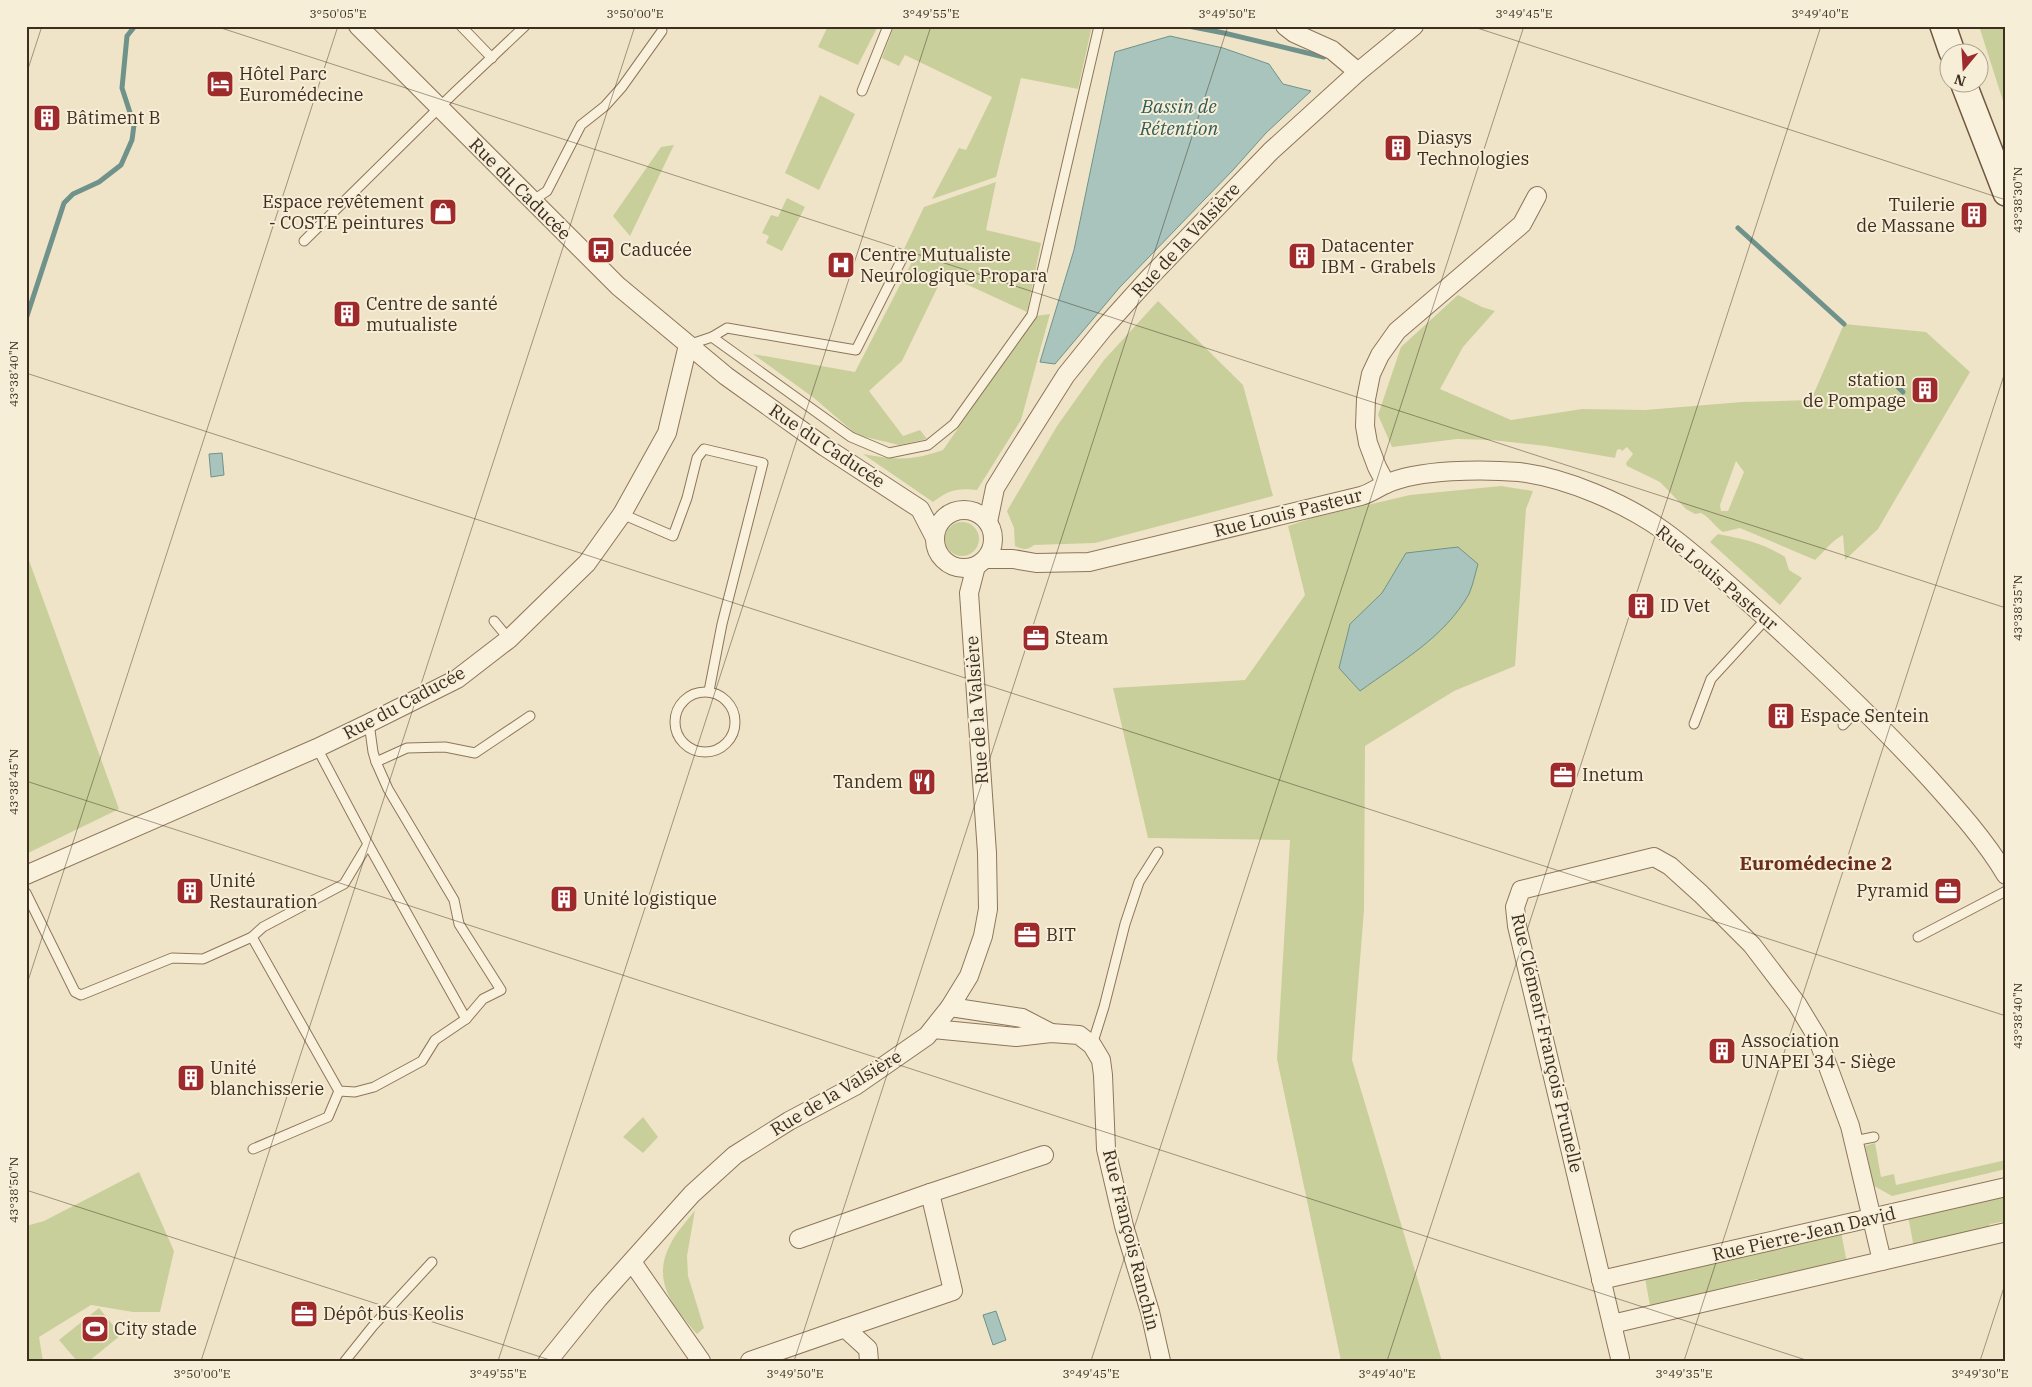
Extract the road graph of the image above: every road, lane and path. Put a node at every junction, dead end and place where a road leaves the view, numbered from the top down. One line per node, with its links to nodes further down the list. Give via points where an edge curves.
1 (358, 26): 15 (street, Rue du Caducée)
2 (460, 26): 11 (lane)
3 (525, 26): 11 (lane)
4 (888, 26): 13 (lane)
5 (1099, 26): 21 (lane, via 1032,315 954,424 928,445 890,453 852,437)
6 (1285, 26): 12 (street, via 1332,50)
7 (1414, 26): 12 (street, Rue de la Valsière)
8 (1943, 26): 10 (main road)
9 (662, 31): 18 (lane, via 622,87 581,126 547,191)
10 (1949, 42)
11 (492, 58): 15 (lane)
12 (1358, 72): 24 (street, Rue de la Valsière, via 1271,151 1104,328 1066,374)
13 (862, 92)
14 (1966, 92): 16 (main road)
15 (439, 108): 18 (street, Rue du Caducée); 19 (lane)
16 (2006, 193)
17 (1537, 196): 23 (street, via 1522,224 1396,331 1380,355 1371,374 1365,426 1376,467)
18 (532, 201): 22 (street, Rue du Caducée, via 618,286)
19 (304, 241)
20 (904, 254): 21 (lane, via 856,350 728,328)
21 (712, 337): 22 (lane)
22 (688, 345): 25 (street, Rue du Caducée, via 824,447); 27 (street, Rue du Caducée, via 667,433)
23 (1386, 484): 30 (street, Rue Louis Pasteur, via 1361,496 1089,562 1036,563); 34 (street, Rue Louis Pasteur, via 1422,475 1471,470 1520,472 1556,480 1634,512 1664,531)
24 (996, 488): 26 (street, Rue de la Valsière); 28 (street, Rue de la Valsière)
25 (920, 509): 26 (street, Rue du Caducée); 29 (street, Rue du Caducée)
26 (959, 512): 28 (street, via 975,512); 29 (street, via 940,523)
27 (622, 514): 36 (street, Rue du Caducée, via 587,563); 37 (lane, via 672,536 687,498 697,458 704,450 763,464 722,624)
28 (990, 526): 30 (street); 31 (street, via 993,545)
29 (935, 538): 32 (street, via 939,554)
30 (1014, 559): 31 (street, Rue Louis Pasteur)
31 (981, 562): 32 (street, via 959,568); 33 (street, Rue de la Valsière)
32 (951, 565): 33 (street, Rue de la Valsière)
33 (969, 592): 53 (street, Rue de la Valsière, via 988,909 983,936 969,976)
34 (1766, 619): 38 (street, Rue Louis Pasteur); 41 (lane, via 1711,679)
35 (494, 621): 36 (lane)
36 (509, 638): 40 (street, Rue du Caducée, via 457,679)
37 (709, 691): 37 (lane, via 683,700 675,718 683,742 706,752 715,751 729,741 736,724 732,706)
38 (1860, 707): 42 (lane); 48 (street, Rue Louis Pasteur, via 1893,738 1948,800 1990,849)
39 (530, 716): 44 (lane, via 474,753 445,747 407,748)
40 (369, 723): 43 (street, Rue du Caducée); 44 (lane)
41 (1694, 724)
42 (1843, 725)
43 (317, 748): 45 (lane); 47 (street, Rue du Caducée)
44 (376, 762): 54 (lane, via 388,790 454,900 459,924 501,990 482,999)
45 (368, 844): 51 (lane, via 344,884 263,927); 54 (lane)
46 (1158, 852): 57 (lane, via 1139,882)
47 (26, 875)
48 (2006, 875)
49 (2006, 890): 52 (lane)
50 (26, 893): 51 (lane, via 75,992 82,995 172,958 203,959)
51 (252, 937): 58 (lane)
52 (1918, 937)
53 (950, 1008): 55 (street, Rue de la Valsière); 56 (street, via 1022,1018)
54 (466, 1018): 58 (lane, via 435,1040 422,1061 374,1087 356,1092)
55 (933, 1029): 56 (street, via 1016,1037); 70 (street, Rue de la Valsière, via 855,1086 789,1121 735,1155 692,1194)
56 (1051, 1033): 57 (street, via 1079,1035)
57 (1092, 1046): 80 (street, Rue François Ranchin, via 1101,1060 1106,1149)
58 (339, 1091): 61 (lane, via 328,1117)
59 (1874, 1136): 60 (lane)
60 (1854, 1141): 65 (street, Rue Clément-François Prunelle); 71 (street, Rue Clément-François Prunelle, via 1817,1037 1797,1004 1752,945 1670,866 1654,857 1521,890 1515,907 1517,926)
61 (253, 1149)
62 (1044, 1154): 64 (street)
63 (2006, 1187): 65 (street, Rue Pierre-Jean David)
64 (930, 1193): 67 (street); 73 (street, via 953,1291)
65 (1872, 1218): 68 (street, Rue Clément-François Prunelle); 71 (street, Rue Pierre-Jean David)
66 (2006, 1232): 68 (street)
67 (799, 1239)
68 (1882, 1261): 72 (street)
69 (432, 1262): 75 (lane)
70 (632, 1262): 76 (street, Rue de la Valsière); 77 (street)
71 (1601, 1280): 72 (street, Rue Clément-François Prunelle)
72 (1612, 1324): 74 (street, Rue Clément-François Prunelle)
73 (845, 1328): 78 (street); 79 (street, via 868,1349)
74 (1620, 1358)
75 (345, 1361)
76 (548, 1361)
77 (701, 1361)
78 (750, 1361)
79 (869, 1361)
80 (1161, 1361)

